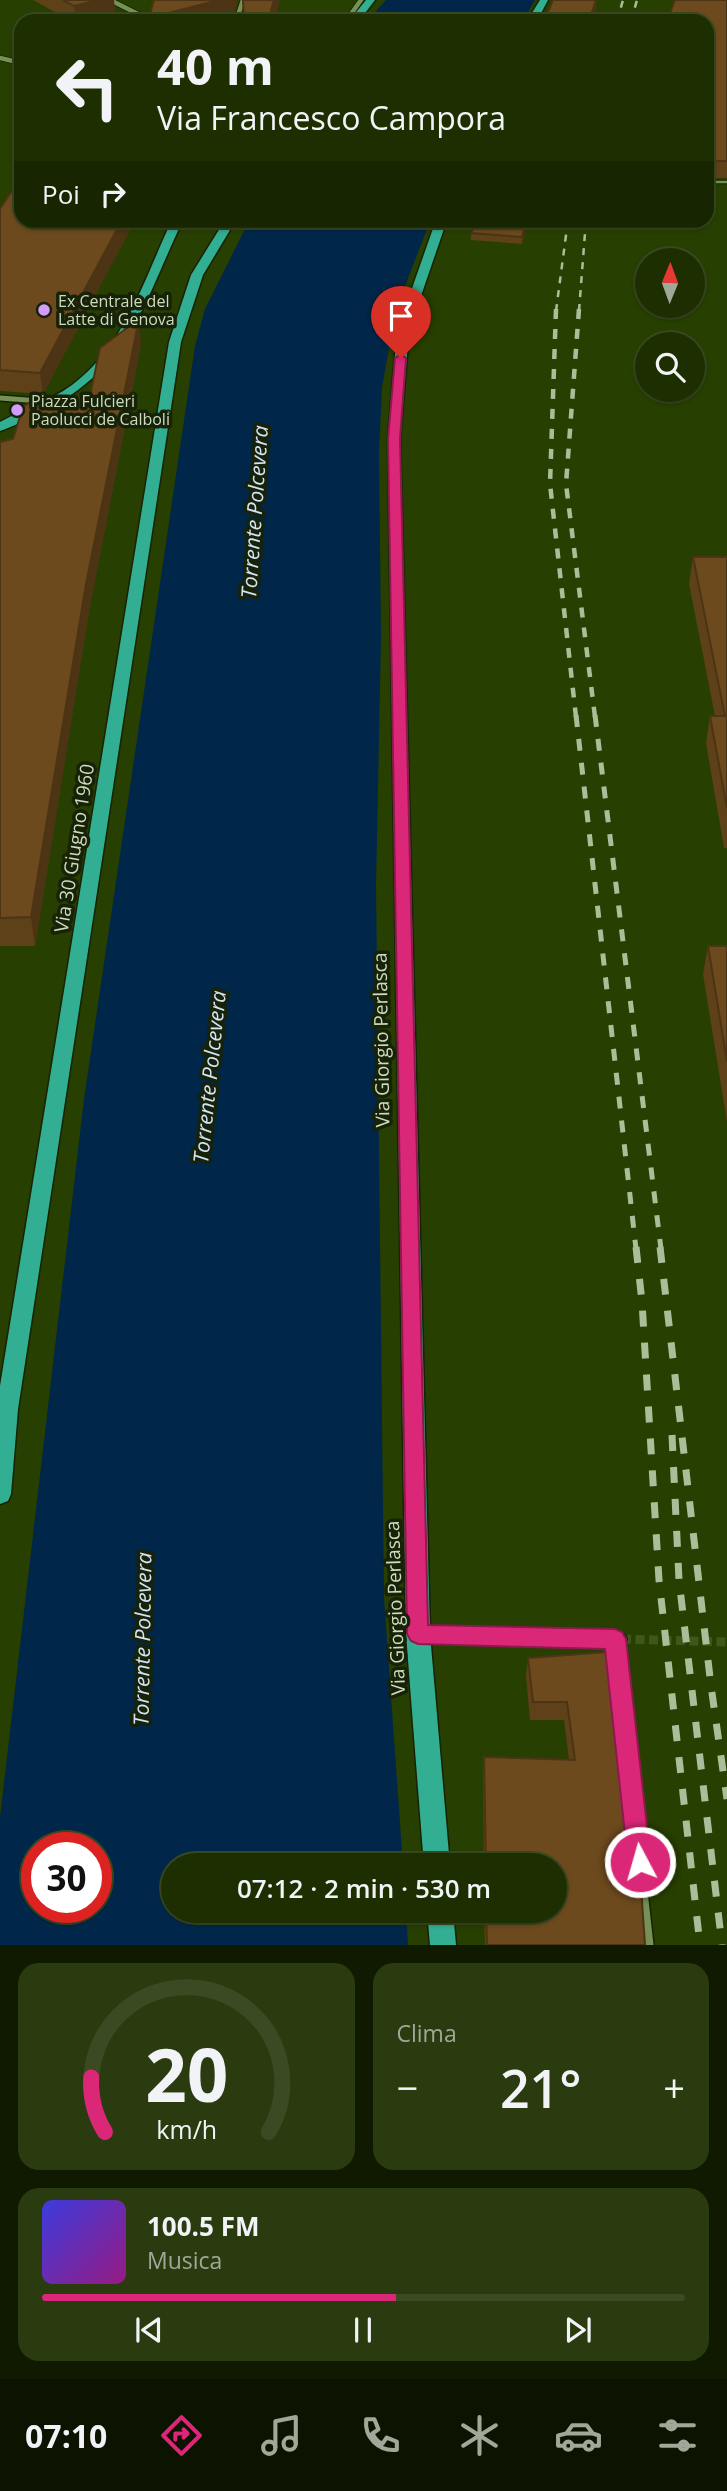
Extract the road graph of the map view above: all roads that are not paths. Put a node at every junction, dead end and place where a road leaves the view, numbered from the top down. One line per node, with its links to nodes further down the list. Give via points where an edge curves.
1 (110, 0): 3 (street)
2 (371, 0): 4 (main road)
3 (138, 14)
4 (360, 14)
5 (0, 58): 6 (street)
6 (10, 63): 7 (street); 8 (street)
7 (14, 63)
8 (4, 65)
9 (174, 228): 13 (main road, via 120,340 78,386)
10 (226, 228): 15 (main road, Via 30 Giugno 1960, via 197,275 175,342 7,1409)
11 (439, 228): 16 (main road, Via Giorgio Perlasca, via 403,331 394,439)
12 (0, 398): 13 (street)
13 (51, 402): 14 (main road)
14 (0, 427)
15 (0, 1494)
16 (418, 1634): 17 (main road, Via Giorgio Perlasca); 20 (street, via 618,1639)
17 (436, 1853)
18 (441, 1923): 19 (main road)
19 (443, 1945)
20 (649, 1945)

